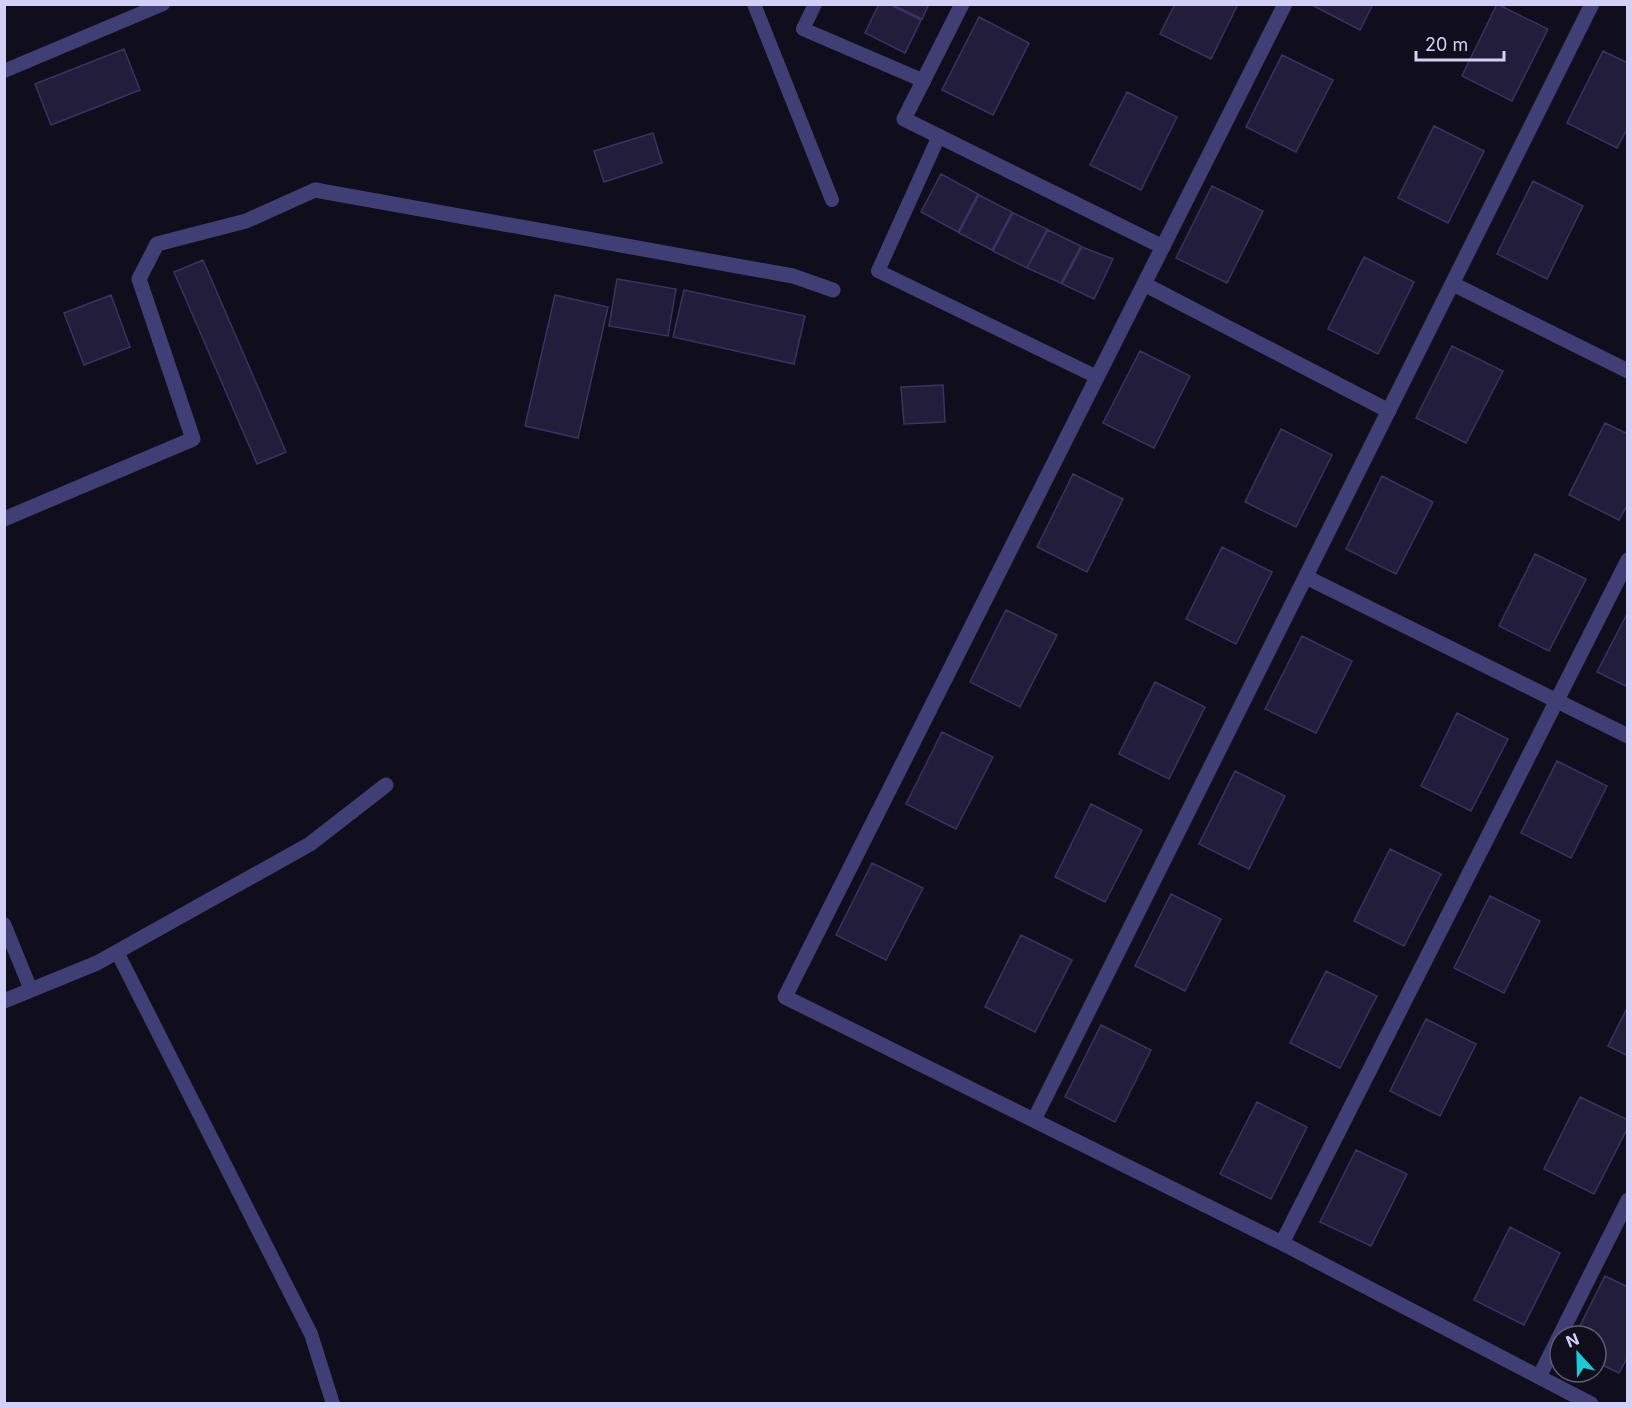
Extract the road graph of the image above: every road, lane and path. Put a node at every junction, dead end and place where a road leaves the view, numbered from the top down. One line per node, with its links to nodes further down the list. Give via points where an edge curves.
1 (163, 4): 7 (lane)
2 (754, 4): 10 (lane)
3 (815, 4): 8 (lane, via 803,29)
4 (962, 4): 8 (street)
5 (1285, 4): 11 (street)
6 (1593, 4): 13 (street)
7 (4, 71)
8 (924, 81): 9 (street, via 904,119)
9 (939, 136): 11 (street); 16 (lane, via 878,271)
10 (832, 201)
11 (1163, 247): 12 (street)
12 (1144, 284): 16 (street); 17 (street)
13 (1453, 284): 15 (street); 17 (street)
14 (833, 290): 18 (street, via 793,276 315,190 246,221 157,244 139,279 193,439)
15 (1628, 371)
16 (1097, 377): 28 (street, via 785,997)
17 (1389, 411): 20 (street)
18 (4, 519)
19 (1628, 560): 21 (street)
20 (1306, 577): 21 (street); 28 (street)
21 (1557, 700): 22 (street); 30 (street)
22 (1628, 736)
23 (386, 785): 25 (street, via 310,844)
24 (4, 924): 26 (lane)
25 (117, 952): 26 (street); 32 (lane, via 311,1334)
26 (31, 990): 27 (street)
27 (4, 1001)
28 (1034, 1120): 30 (street)
29 (1628, 1200): 31 (street)
30 (1282, 1244): 31 (street)
31 (1539, 1377): 33 (street)
32 (333, 1404)
33 (1591, 1404)

